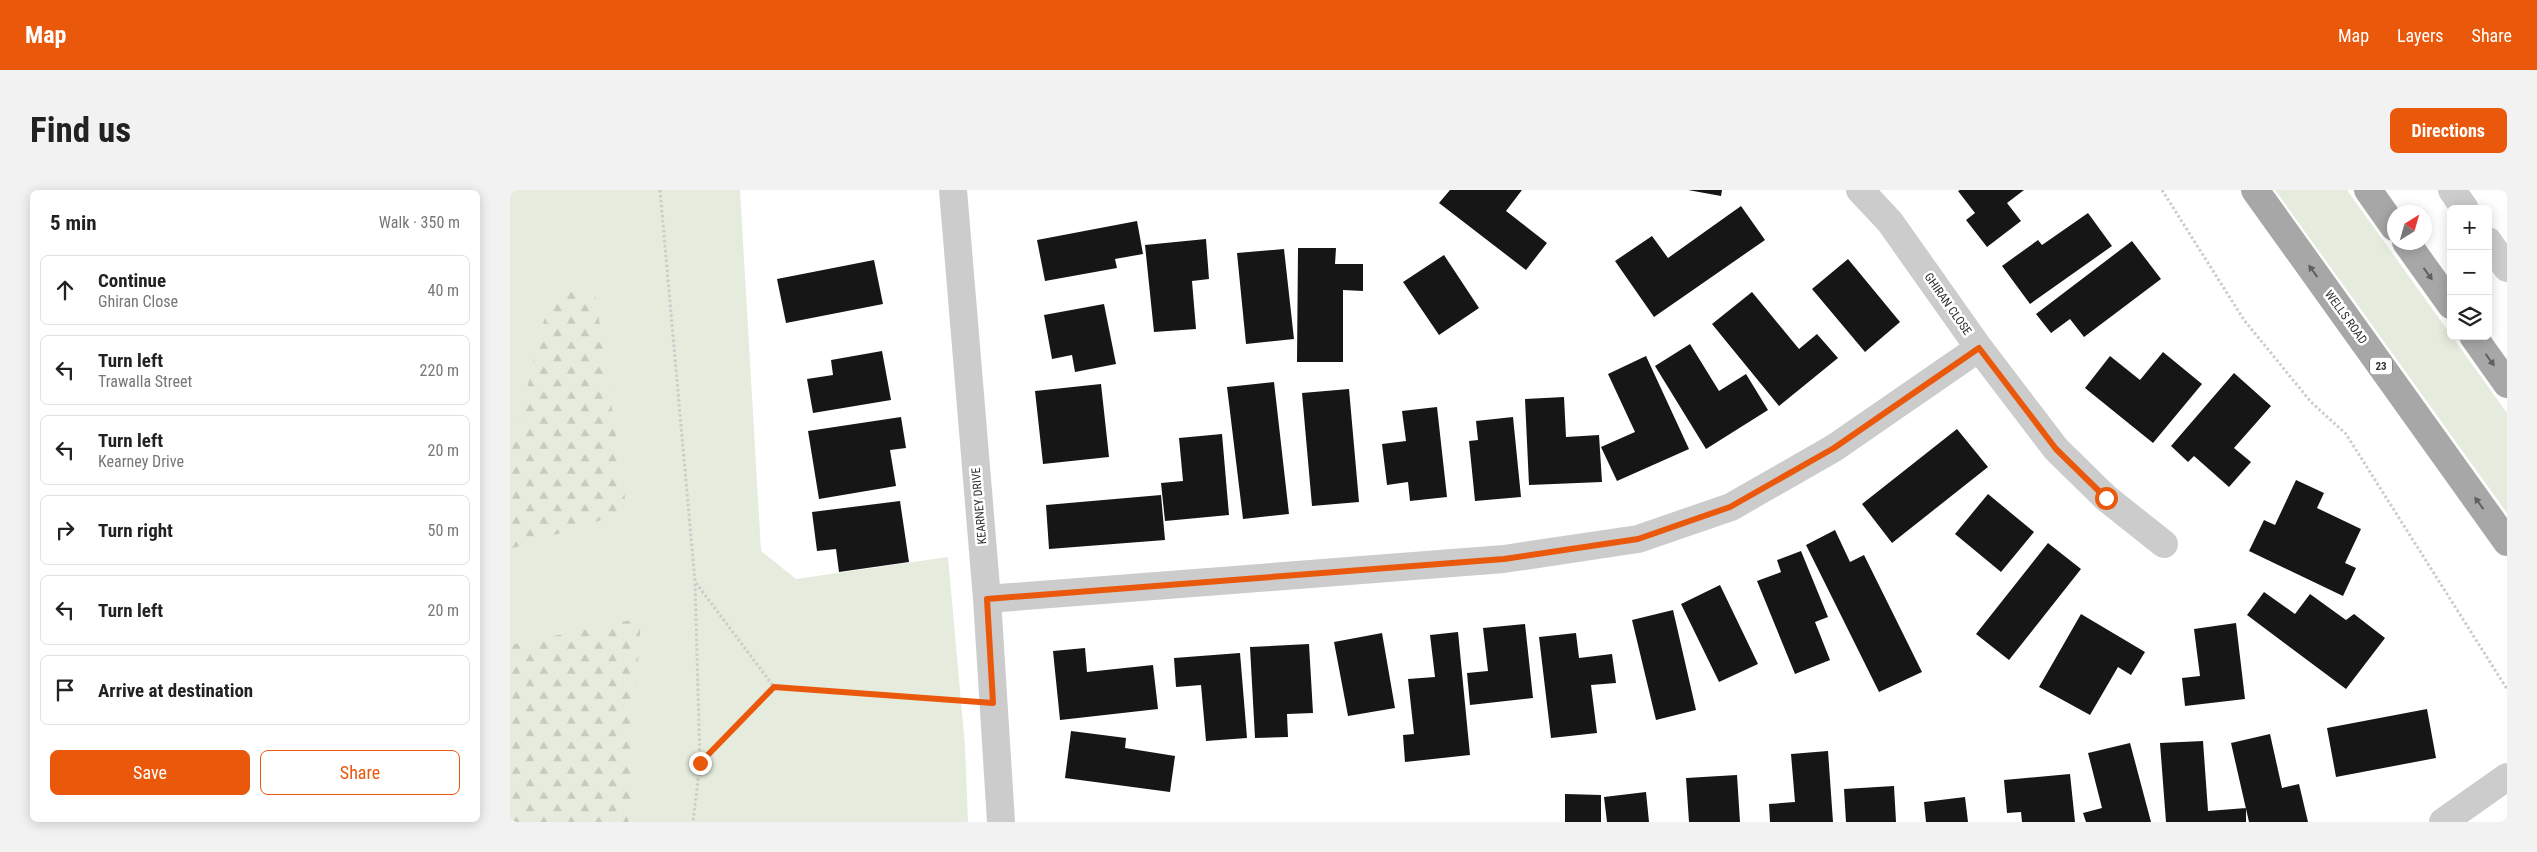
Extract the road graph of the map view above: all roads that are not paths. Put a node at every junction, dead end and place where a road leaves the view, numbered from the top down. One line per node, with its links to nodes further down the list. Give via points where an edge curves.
1 (953, 190): 17 (street, KEARNEY DRIVE)
2 (1860, 190): 13 (street, GHIRAN CLOSE, via 1890,222)
3 (2255, 190): 15 (main road, WELLS ROAD / 23, one-way to 3)
4 (2368, 190): 7 (main road)
5 (2452, 190): 6 (street)
6 (2462, 205)
7 (2387, 217)
8 (2492, 247): 10 (street)
9 (2412, 250): 11 (main road, one-way to 11)
10 (2507, 268)
11 (2447, 300)
12 (2476, 340): 14 (main road, one-way to 14)
13 (1979, 348): 16 (street, GHIRAN CLOSE, via 2056,449 2106,498); 17 (street, via 1834,448 1730,507 1638,539 1504,559)
14 (2507, 384)
15 (2507, 542)
16 (2164, 544)
17 (987, 599): 19 (street, KEARNEY DRIVE)
18 (2507, 777): 20 (street)
19 (1001, 822)
20 (2443, 822)

